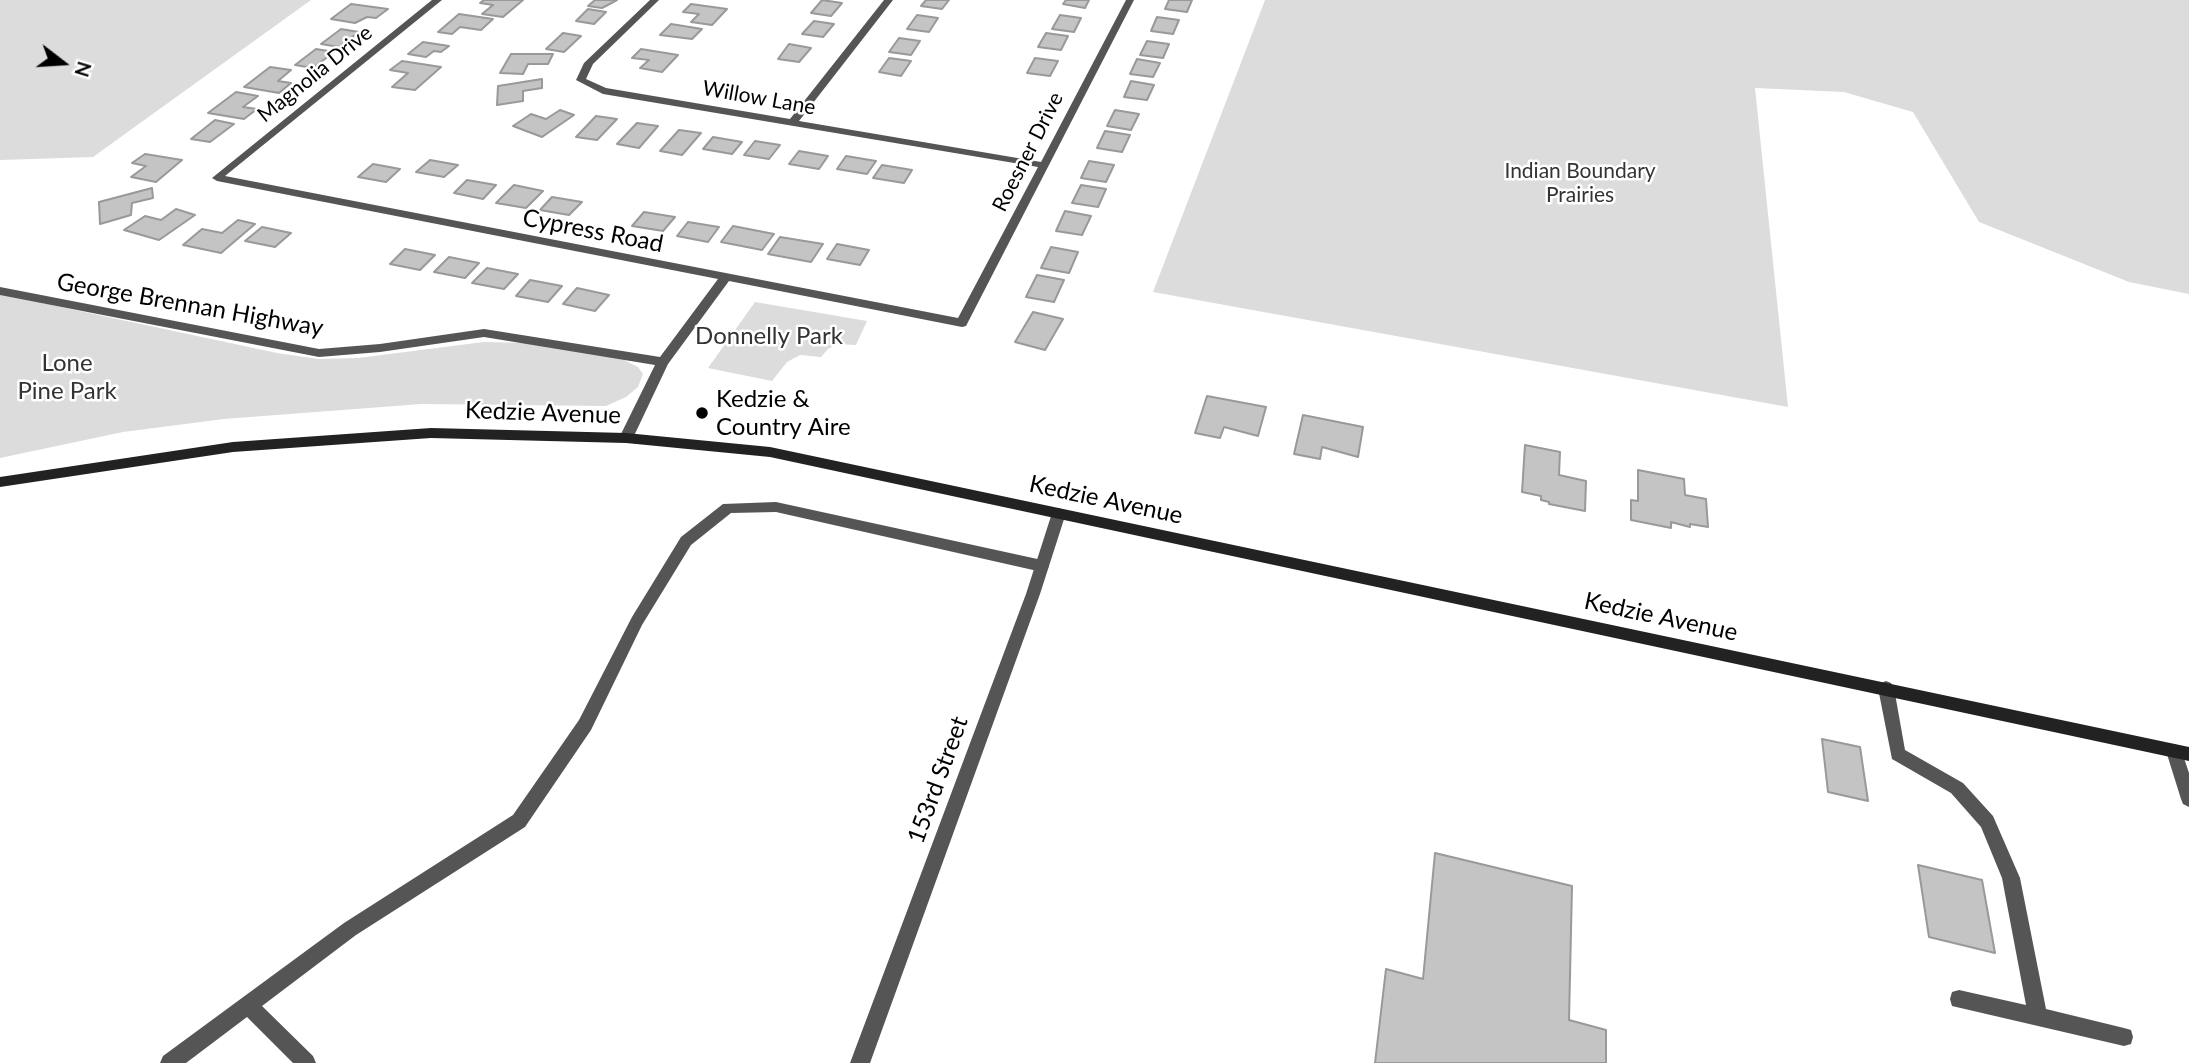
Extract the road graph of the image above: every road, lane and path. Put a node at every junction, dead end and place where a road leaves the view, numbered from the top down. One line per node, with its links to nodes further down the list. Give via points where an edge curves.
1 (438, 0): 7 (street, Magnolia Drive)
2 (655, 0): 5 (street, Willow Lane, via 589,63 581,80 603,91)
3 (888, 0): 5 (street)
4 (1130, 0): 6 (street, Roesner Drive)
5 (792, 123): 6 (street, Willow Lane)
6 (1042, 165): 10 (street, Roesner Drive)
7 (217, 178): 8 (street, Cypress Road)
8 (725, 278): 10 (street, Cypress Road); 11 (street)
9 (0, 291): 11 (street, George Brennan Highway, via 319,353 484,333)
10 (962, 323)
11 (663, 362): 12 (street)
12 (626, 438): 13 (main road, Kedzie Avenue, via 418,433 233,447); 14 (main road, Kedzie Avenue, via 770,452)
13 (0, 482)
14 (1059, 513): 15 (street, 153rd Street); 16 (main road, Kedzie Avenue)
15 (1042, 566): 20 (street, via 776,508 728,508 686,541 637,621 585,725 519,821 350,929); 25 (street, 153rd Street)
16 (1886, 688): 17 (main road, Kedzie Avenue); 21 (street, via 1898,754 1957,788 1987,822 2011,878)
17 (2182, 752): 18 (street)
18 (2189, 799)
19 (1959, 999): 21 (street)
20 (248, 1005): 23 (street); 24 (street)
21 (2038, 1017): 22 (street)
22 (2124, 1037)
23 (170, 1063)
24 (306, 1063)
25 (860, 1063)

